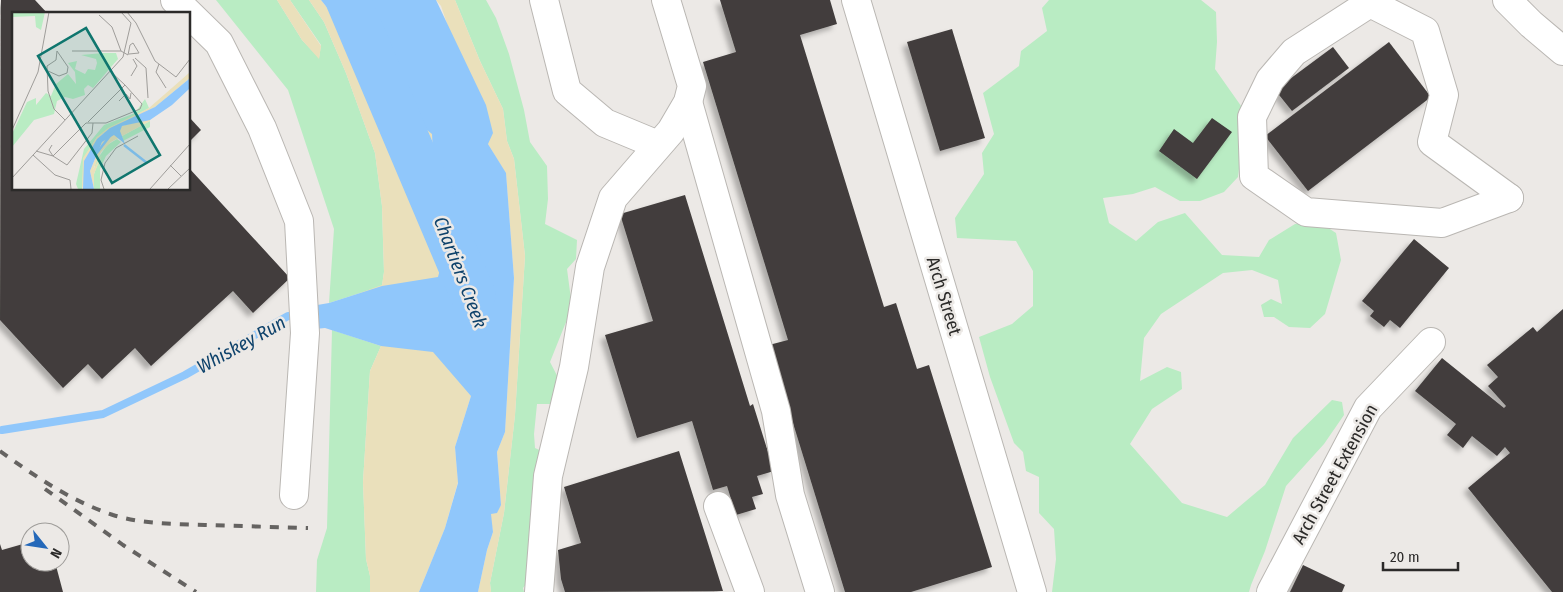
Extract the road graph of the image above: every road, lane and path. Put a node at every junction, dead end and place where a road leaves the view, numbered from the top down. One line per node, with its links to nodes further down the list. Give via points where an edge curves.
1 (175, 0): 7 (street)
2 (544, 0): 11 (street, via 568,91 604,123)
3 (666, 0): 10 (street, via 692,86)
4 (856, 0): 15 (street, Arch Street)
5 (1507, 0): 9 (street)
6 (1367, 1): 6 (street, via 1425,31 1444,95 1432,142 1509,198 1442,223 1306,212 1254,176 1252,117 1270,80 1294,52)
7 (187, 12)
8 (190, 15): 13 (street, via 219,43 262,128 299,221 304,333)
9 (1563, 51)
10 (688, 102): 11 (street, via 671,131); 18 (street, via 776,411 790,495)
11 (658, 145): 16 (street, via 613,198 590,267 574,367 548,476)
12 (1431, 342): 19 (street, Arch Street Extension, via 1368,408)
13 (294, 495)
14 (718, 506): 17 (street)
15 (1024, 590)
16 (540, 592)
17 (750, 592)
18 (820, 592)
19 (1271, 592)

